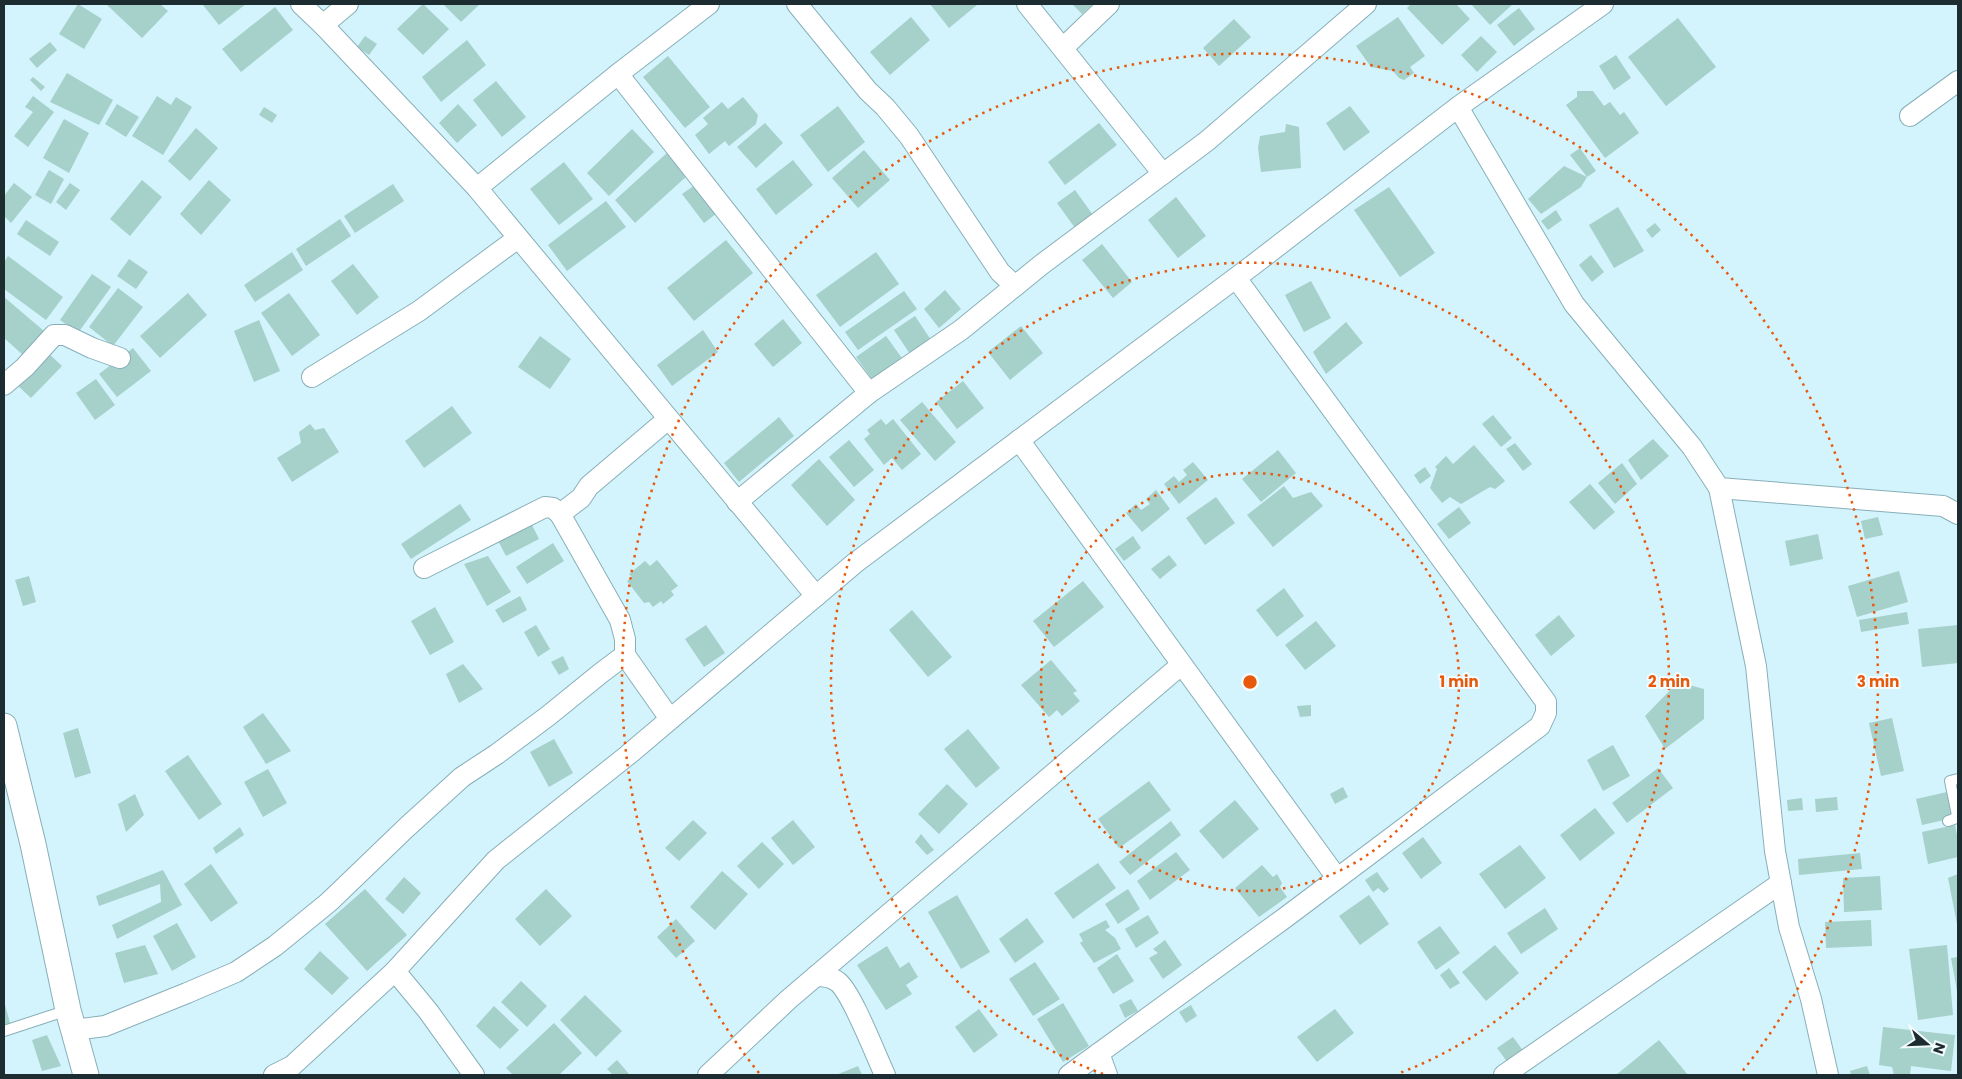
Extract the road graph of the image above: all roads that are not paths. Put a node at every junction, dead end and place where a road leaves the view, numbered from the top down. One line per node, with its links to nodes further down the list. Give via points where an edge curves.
1 (301, 4): 9 (street)
2 (348, 4): 9 (street)
3 (709, 4): 11 (street)
4 (797, 4): 19 (street, via 909,136 1000,272)
5 (1028, 4): 10 (street)
6 (1108, 4): 10 (street)
7 (1366, 4): 15 (street, via 1207,141)
8 (1603, 4): 13 (street)
9 (323, 25): 16 (street)
10 (1064, 47): 15 (street)
11 (618, 74): 16 (street); 23 (street)
12 (1958, 81): 14 (street)
13 (1458, 107): 18 (street); 26 (street, via 1574,304 1692,447)
14 (1910, 116)
15 (1163, 174): 19 (street)
16 (477, 188): 17 (street)
17 (518, 238): 21 (street, via 419,312); 24 (street)
18 (1236, 278): 25 (street); 38 (street, via 1546,702 1546,713 1540,726)
19 (1015, 286): 23 (street, via 961,330)
20 (120, 358): 22 (street, via 66,334 54,335)
21 (312, 377)
22 (4, 386)
23 (869, 393): 27 (street)
24 (668, 420): 27 (street); 28 (street)
25 (1020, 440): 31 (street, via 855,563); 33 (street)
26 (1719, 488): 29 (street, via 1944,506); 39 (street, via 1756,666)
27 (737, 502): 31 (street)
28 (560, 514): 30 (street, via 545,507); 32 (street, via 620,620)
29 (1958, 514)
30 (424, 568)
31 (816, 596): 34 (street)
32 (625, 655): 34 (street); 42 (street, via 548,716 462,777 329,902 275,946 236,972 105,1026)
33 (1181, 665): 38 (street); 41 (street)
34 (670, 719): 40 (street, via 496,860)
35 (4, 727): 42 (street)
36 (1958, 779): 37 (lane, via 1950,781 1957,815)
37 (1948, 821)
38 (1337, 878): 44 (street)
39 (1781, 884): 52 (street); 53 (street, via 1789,927 1811,999)
40 (395, 970): 46 (street, via 292,1066); 47 (street)
41 (816, 976): 48 (street); 49 (street, via 838,982 848,995)
42 (71, 1020): 43 (lane); 45 (street)
43 (4, 1031)
44 (1099, 1053): 50 (street); 51 (street)
45 (86, 1075)
46 (274, 1075)
47 (474, 1075)
48 (708, 1075)
49 (884, 1075)
50 (1069, 1075)
51 (1107, 1075)
52 (1504, 1075)
53 (1828, 1075)

